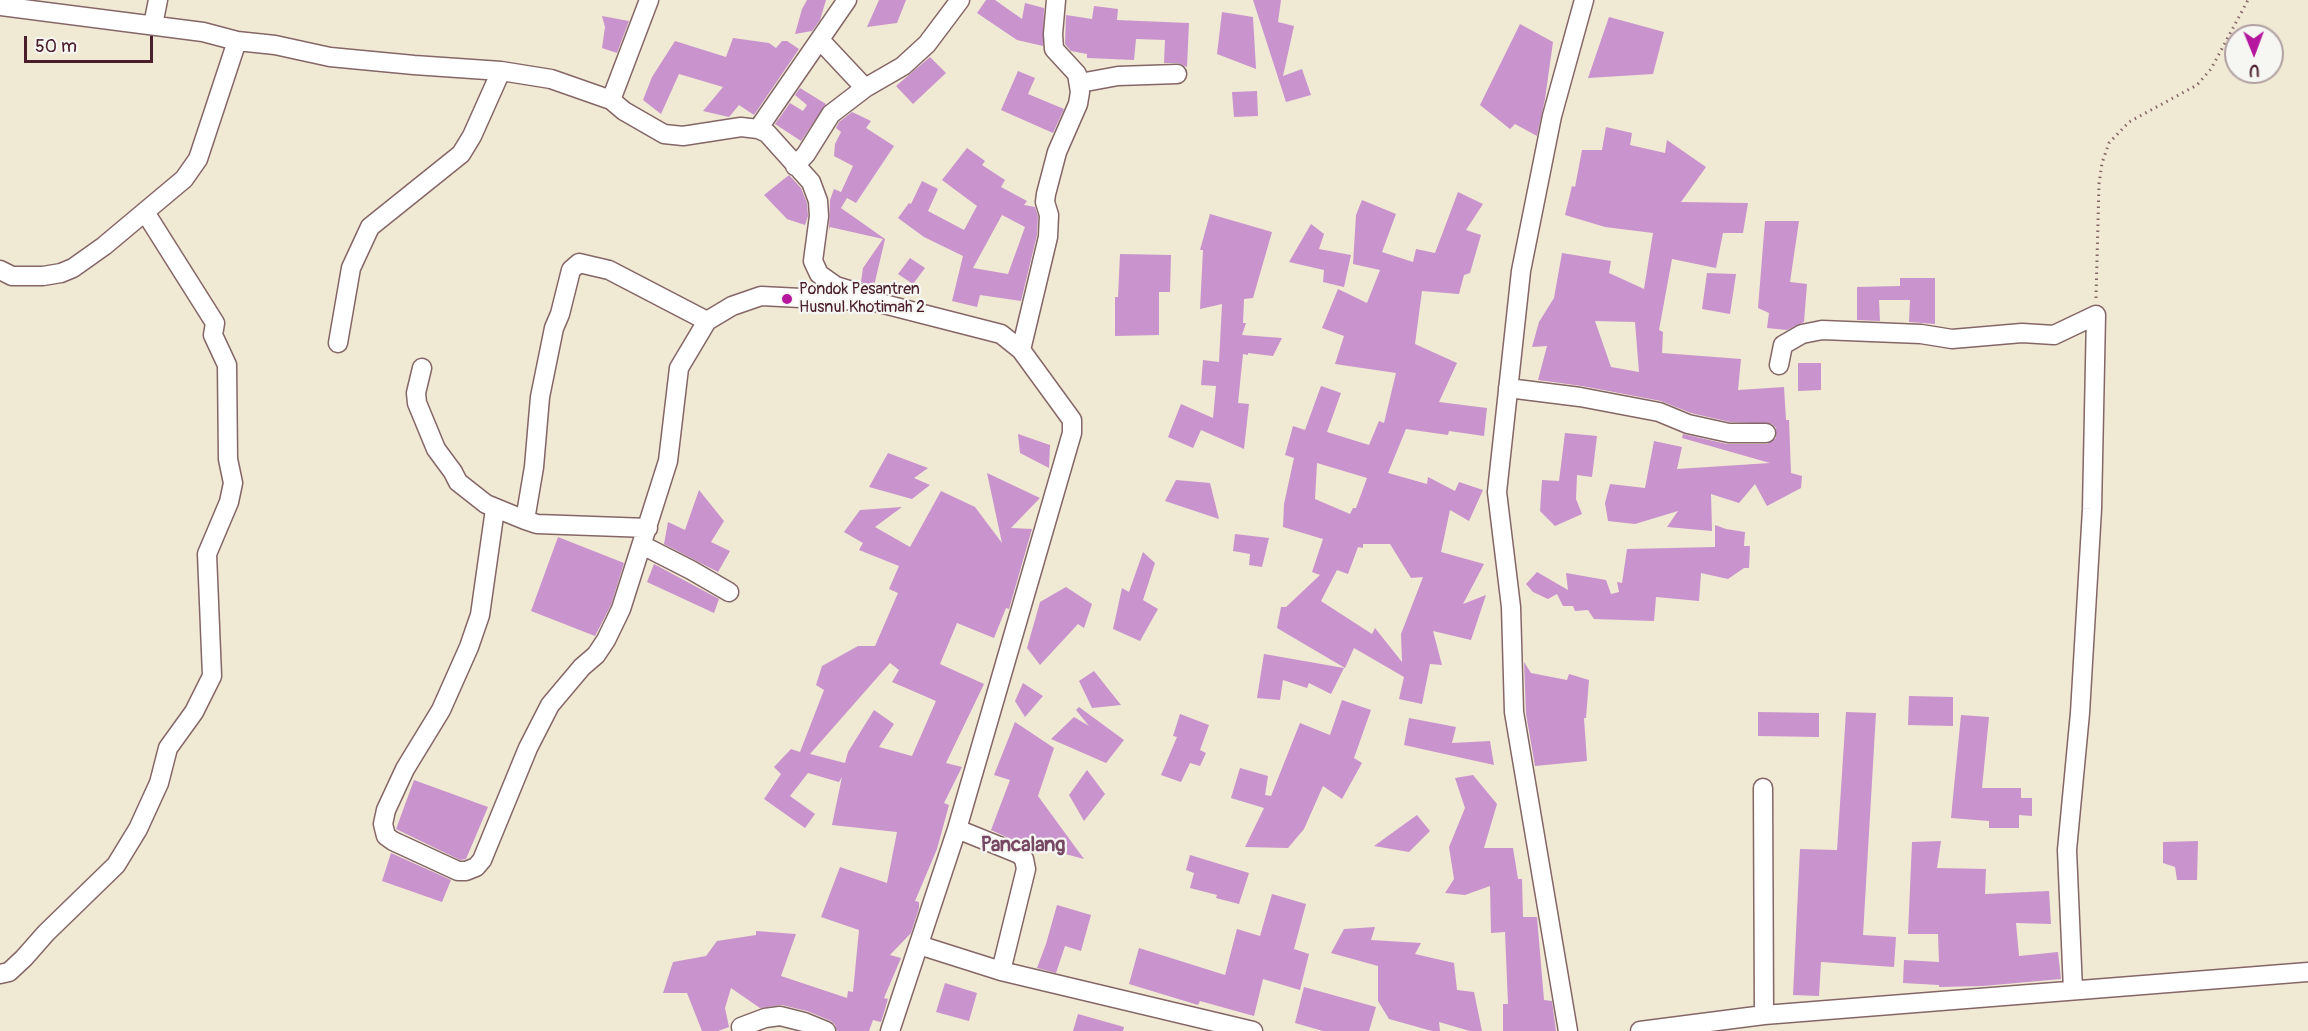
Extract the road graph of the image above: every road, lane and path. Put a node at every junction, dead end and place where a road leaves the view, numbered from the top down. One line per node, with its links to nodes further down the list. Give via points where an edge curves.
1 (158, 0): 10 (street)
2 (649, 0): 17 (street)
3 (847, 0): 11 (street)
4 (960, 0): 16 (street, via 927,44 903,66)
5 (1056, 0): 15 (street, via 1054,49 1077,74)
6 (1584, 0): 29 (street, via 1552,116 1521,271)
7 (2248, 0): 23 (path, via 2211,69 2198,85 2129,122 2109,143 2098,184)
8 (0, 6): 9 (street)
9 (45, 6): 10 (street)
10 (153, 25): 12 (street)
11 (820, 40): 16 (street); 18 (street)
12 (237, 41): 13 (street, via 330,57); 20 (street, via 198,159 184,179)
13 (501, 71): 17 (street, via 551,79); 25 (street, via 461,154 370,227 351,268)
14 (1177, 74): 15 (street, via 1118,76)
15 (1080, 83): 26 (street, via 1078,104 1057,152 1046,194 1048,237)
16 (865, 88): 19 (street, via 831,114)
17 (611, 100): 18 (street, via 664,134 683,136 741,127)
18 (758, 129): 19 (street)
19 (795, 166): 22 (street, via 811,182 818,201 813,261 819,274)
20 (145, 212): 21 (street, via 104,246 61,273 12,276); 40 (street, via 215,323 213,335 227,365 228,459 233,483 207,554 212,676 199,704 168,748 159,783 138,830 116,865 24,958 9,972)
21 (0, 270)
22 (876, 302): 24 (street, via 761,296 732,306); 26 (street, via 1001,334)
23 (2096, 315): 27 (street, via 2054,335 2022,333 1952,339 1822,330 1802,334 1783,345); 41 (street, via 2092,509 2067,850)
24 (707, 321): 32 (street, via 609,270 585,263 575,265 554,328); 33 (street, via 678,368 668,461)
25 (338, 343)
26 (1021, 350): 36 (street, via 1072,420 1072,434)
27 (1779, 365)
28 (422, 368): 31 (street, via 417,403 436,449 458,482)
29 (1508, 388): 30 (street, via 1659,412 1688,424 1729,433); 48 (street, via 1497,492 1511,607 1514,712)
30 (1766, 433)
31 (495, 508): 32 (street); 33 (street, via 480,615 441,710 405,769 383,824 386,836 393,841 458,871 476,867 482,860 550,705 606,640)
32 (525, 520): 33 (street)
33 (645, 537): 34 (street)
34 (729, 592)
35 (1763, 788): 42 (street)
36 (957, 829): 37 (street); 38 (street, via 1024,859 1026,869)
37 (919, 945): 38 (street); 46 (street)
38 (1001, 971): 43 (street)
39 (2308, 972): 41 (street)
40 (0, 974)
41 (2073, 990): 42 (street)
42 (1764, 1015): 49 (street)
43 (1198, 1025): 47 (street)
44 (741, 1027): 45 (street, via 780,1016)
45 (826, 1031)
46 (890, 1031)
47 (1253, 1031)
48 (1568, 1031)
49 (1640, 1031)

